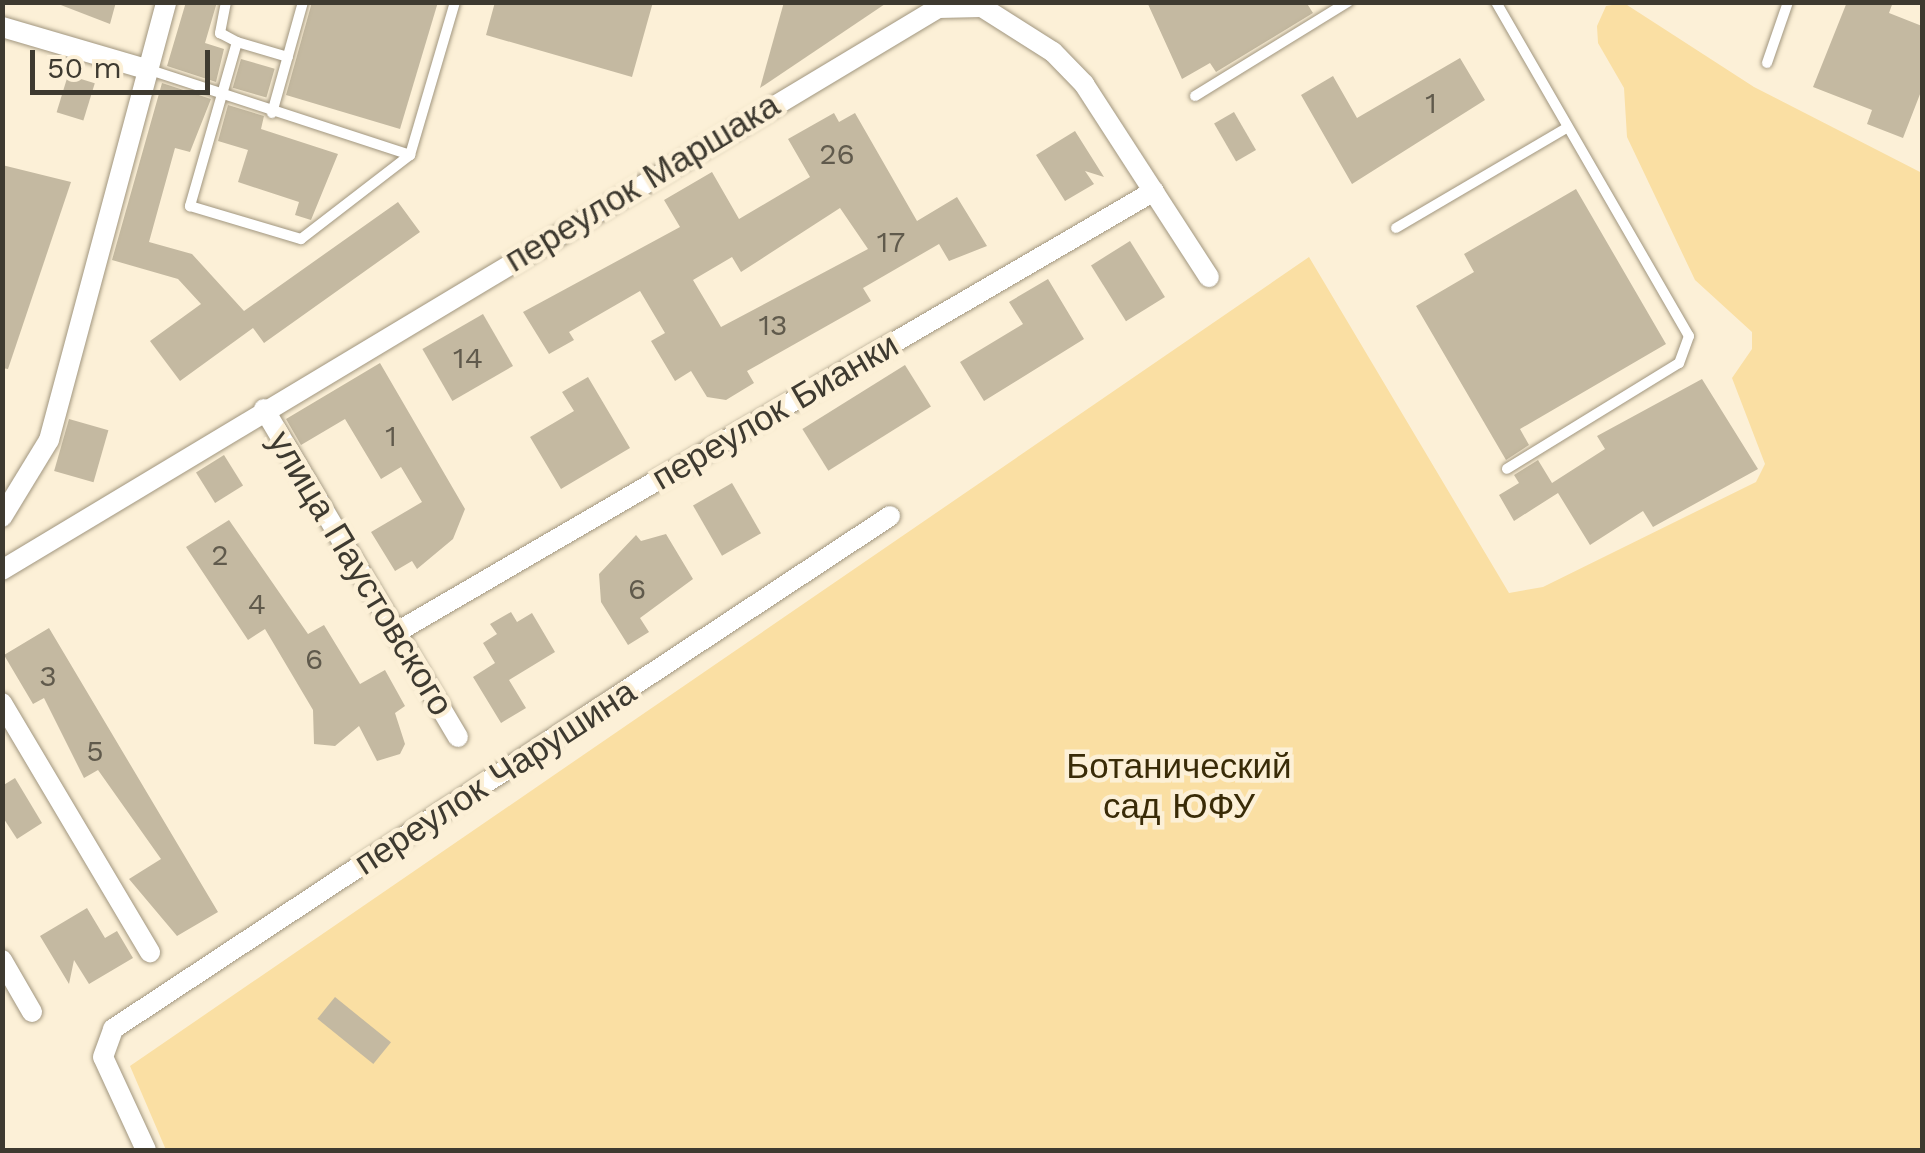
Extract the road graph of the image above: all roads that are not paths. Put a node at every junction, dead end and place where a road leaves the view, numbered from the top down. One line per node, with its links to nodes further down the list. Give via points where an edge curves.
1 (166, 2): 12 (street)
2 (226, 2): 9 (lane, via 220,33)
3 (303, 2): 10 (lane)
4 (455, 2): 17 (lane)
5 (1348, 2): 14 (lane)
6 (1496, 2): 16 (lane)
7 (1788, 2): 11 (lane)
8 (2, 27): 12 (street)
9 (237, 42): 10 (lane); 13 (lane)
10 (288, 57): 15 (lane)
11 (1767, 63)
12 (146, 69): 13 (lane); 24 (street, via 49,440)
13 (219, 95): 15 (lane); 17 (lane, via 188,196 198,212 301,240)
14 (1195, 96)
15 (272, 113): 17 (lane)
16 (1568, 127): 19 (lane); 22 (lane, via 1689,336 1689,350)
17 (410, 154)
18 (1154, 191): 20 (street, переулок Маршака); 21 (street, переулок Маршака, via 1084,84 1031,33 982,8 938,8); 26 (street, переулок Бианки)
19 (1396, 228)
20 (1209, 277)
21 (264, 409): 25 (street, переулок Маршака); 26 (street, улица Паустовского)
22 (1508, 469)
23 (890, 516): 32 (street, переулок Чарушина, via 152,998 102,1042)
24 (2, 517)
25 (2, 570)
26 (397, 632): 28 (street, улица Паустовского)
27 (2, 703): 29 (street)
28 (458, 737)
29 (150, 952)
30 (2, 960): 31 (street)
31 (32, 1012)
32 (146, 1150)

